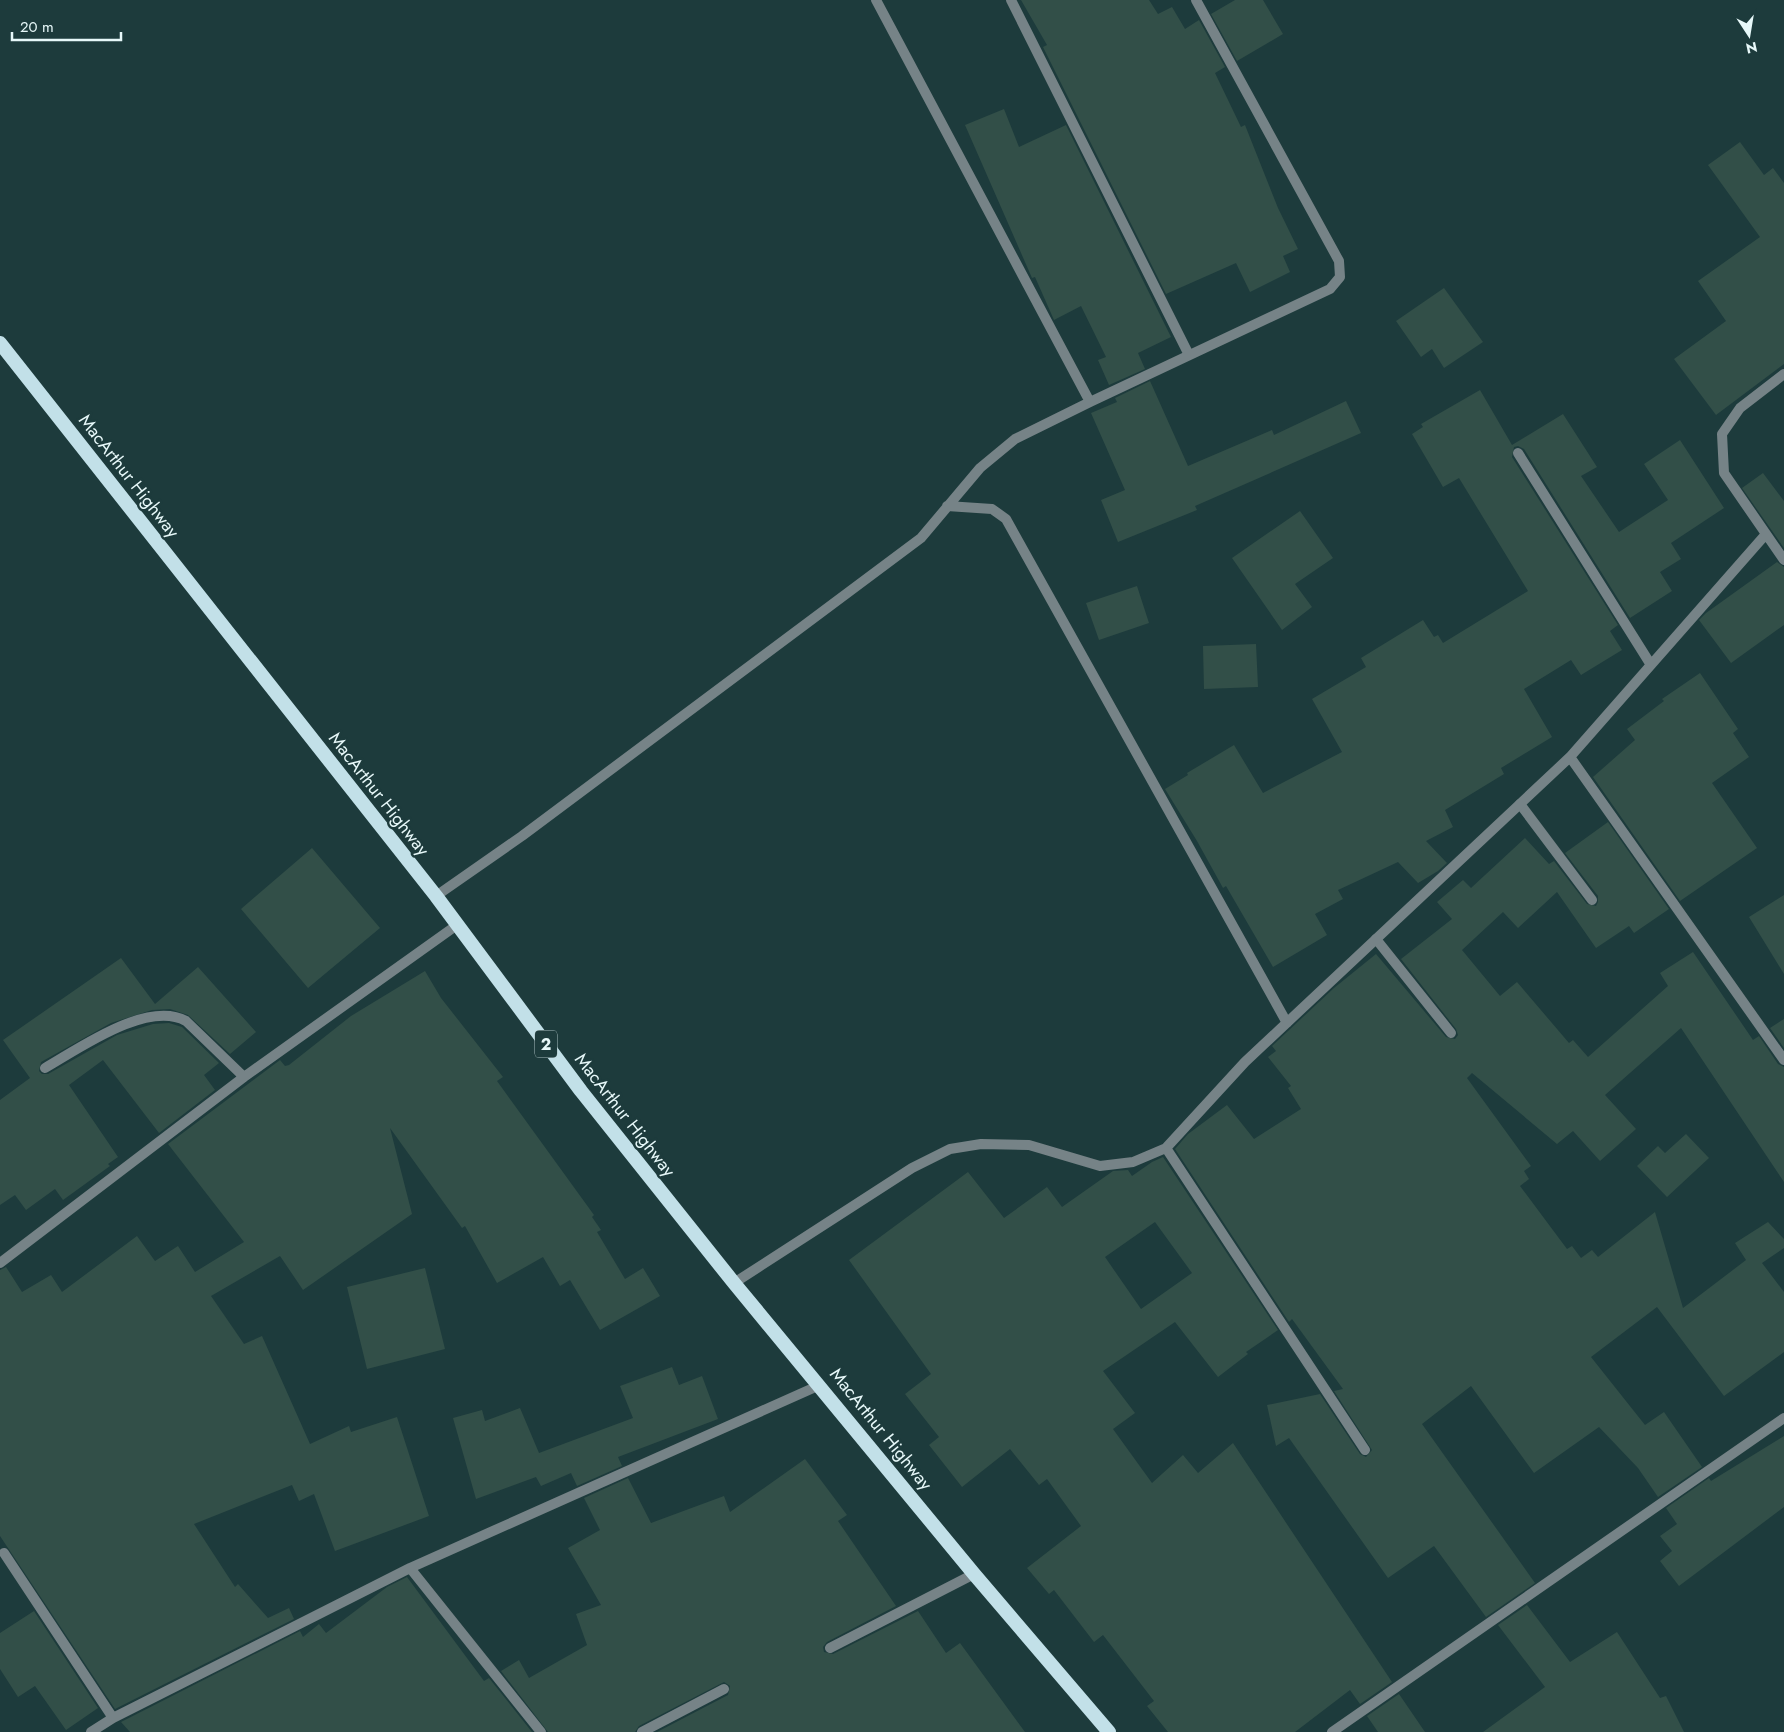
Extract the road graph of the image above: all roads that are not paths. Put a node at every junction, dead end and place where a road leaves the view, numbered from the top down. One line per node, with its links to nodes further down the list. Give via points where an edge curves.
1 (876, 0): 7 (street)
2 (1011, 0): 5 (street)
3 (1196, 0): 5 (street, via 1338,261 1340,278 1330,290)
4 (0, 343): 15 (highway, MacArthur Highway / 2)
5 (1189, 355): 7 (street)
6 (1784, 374): 10 (street, via 1740,408 1722,434 1724,473)
7 (1090, 402): 9 (street, via 1015,439 980,468)
8 (1518, 454): 12 (street)
9 (947, 506): 15 (street, via 920,538 522,836); 19 (street, via 992,509 1006,519)
10 (1766, 534): 11 (street); 12 (street)
11 (1784, 560)
12 (1651, 665): 13 (street)
13 (1570, 757): 14 (street); 21 (street)
14 (1520, 804): 16 (street); 18 (street)
15 (436, 896): 17 (highway, MacArthur Highway / 2)
16 (1592, 900)
17 (457, 925): 23 (street); 26 (highway, MacArthur Highway / 2, via 581,1091)
18 (1376, 939): 19 (street); 20 (street)
19 (1287, 1023): 24 (street, via 1245,1062)
20 (1451, 1033)
21 (1784, 1060)
22 (45, 1068): 23 (street, via 123,1025 160,1015 175,1015 186,1021)
23 (244, 1077): 25 (street)
24 (1166, 1148): 26 (street, via 1134,1162 1100,1166 1029,1146 981,1144 950,1149 912,1168); 29 (street)
25 (0, 1263)
26 (734, 1283): 27 (highway, MacArthur Highway / 2)
27 (820, 1384): 31 (street); 32 (highway, MacArthur Highway / 2)
28 (1784, 1418): 40 (street)
29 (1366, 1450)
30 (4, 1553): 35 (street)
31 (410, 1568): 35 (street); 37 (street)
32 (974, 1574): 33 (street); 39 (highway, MacArthur Highway / 2)
33 (830, 1648)
34 (724, 1689): 38 (street)
35 (113, 1718): 36 (street)
36 (91, 1732)
37 (541, 1732)
38 (642, 1732)
39 (1109, 1732)
40 (1332, 1732)

